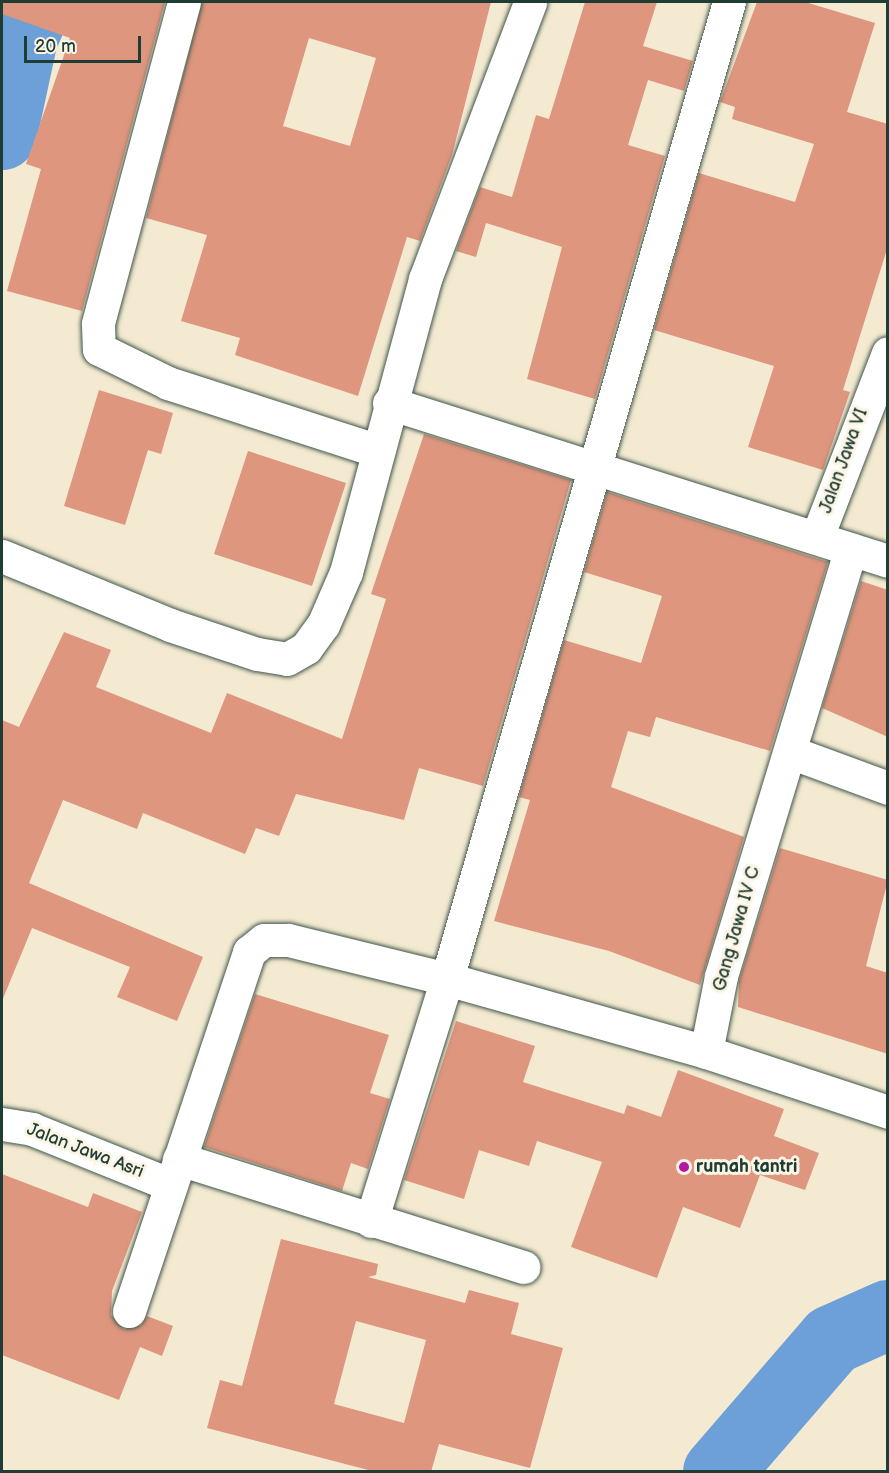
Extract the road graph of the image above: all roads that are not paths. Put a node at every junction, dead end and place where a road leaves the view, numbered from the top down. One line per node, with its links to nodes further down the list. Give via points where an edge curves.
1 (184, 2): 6 (street, via 98,324 99,349 168,383)
2 (530, 2): 5 (street, via 425,279)
3 (729, 2): 7 (street)
4 (888, 353): 8 (street, Jalan Jawa VI)
5 (389, 403): 6 (street); 7 (street)
6 (378, 451): 10 (street, via 346,572 323,625 306,648 287,659 170,625)
7 (594, 465): 8 (street); 14 (street)
8 (817, 537): 9 (street)
9 (851, 549): 11 (street); 12 (street, Gang Jawa IV C)
10 (2, 556)
11 (888, 561)
12 (790, 752): 13 (street); 15 (street, Gang Jawa IV C, via 721,976)
13 (888, 788)
14 (447, 979): 15 (street); 18 (street, via 288,940 254,946); 19 (street)
15 (706, 1052): 16 (street)
16 (888, 1112)
17 (2, 1124): 18 (street, Jalan Jawa Asri, via 32,1129)
18 (174, 1171): 19 (street, Jalan Jawa Asri); 21 (street)
19 (371, 1221): 20 (street, Jalan Jawa Asri)
20 (524, 1267)
21 (129, 1311)

